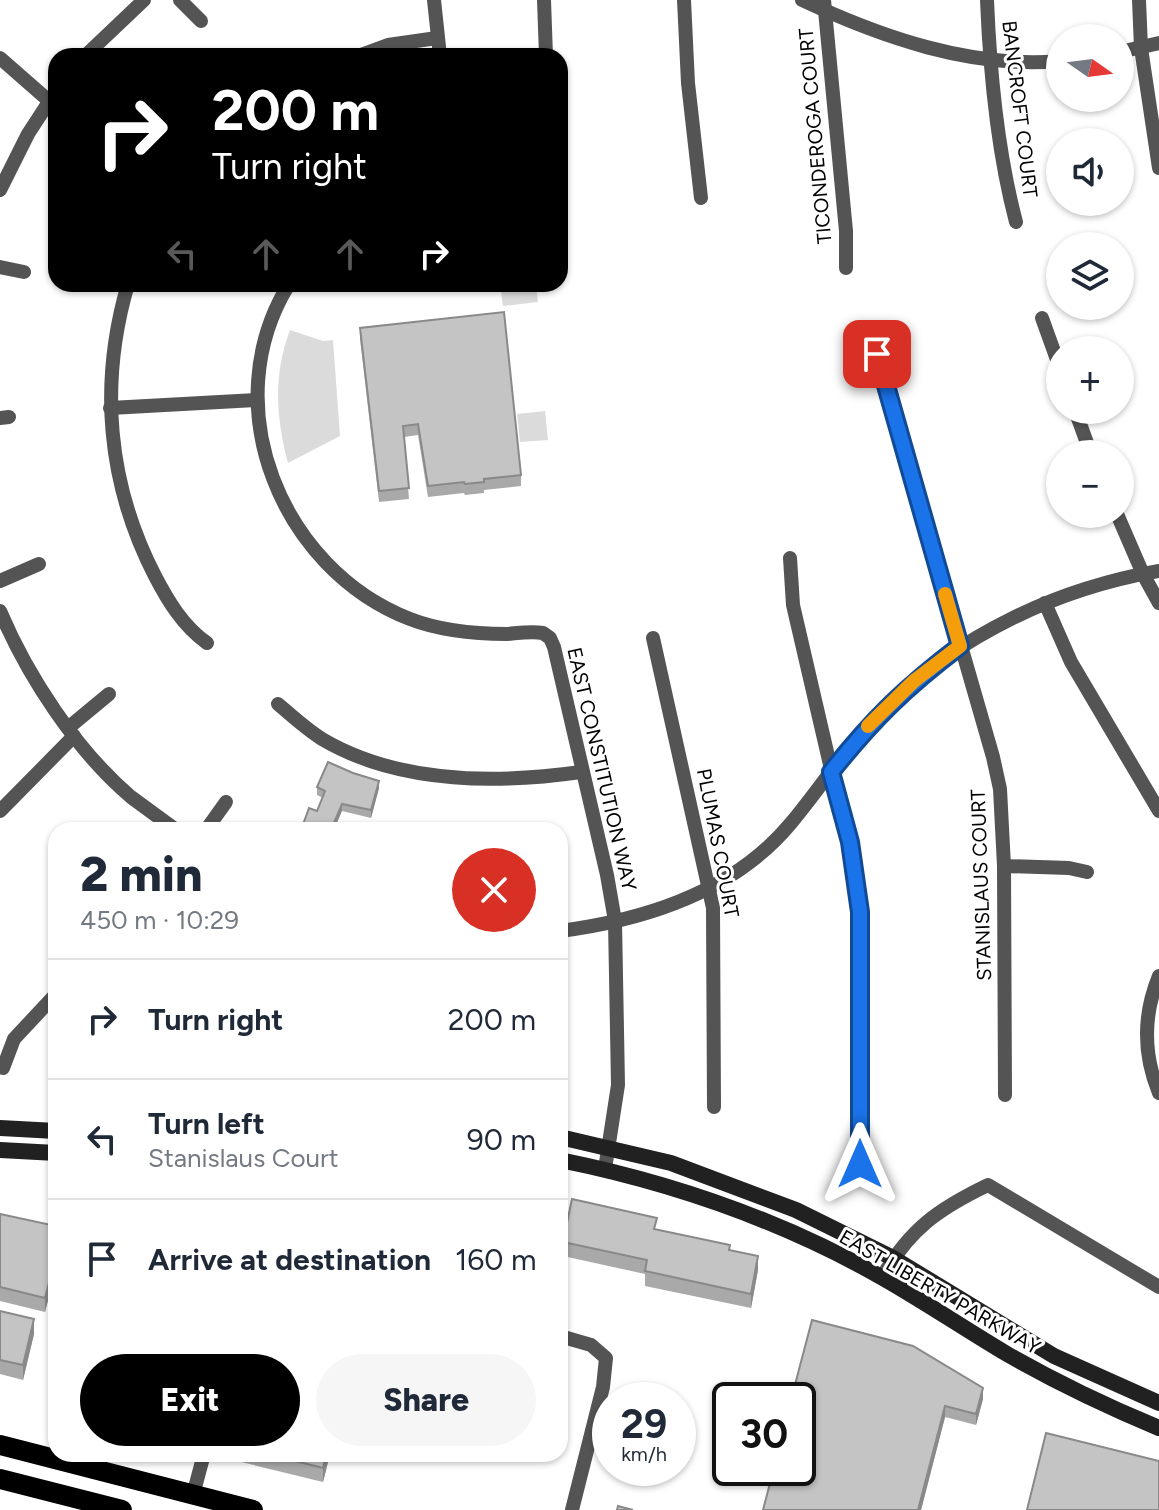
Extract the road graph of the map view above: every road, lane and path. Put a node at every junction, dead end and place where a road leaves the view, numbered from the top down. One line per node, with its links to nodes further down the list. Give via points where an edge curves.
1 (144, 0): 13 (street)
2 (180, 0): 10 (street)
3 (434, 0): 11 (street)
4 (544, 0): 16 (street)
5 (684, 0): 26 (street)
6 (802, 0): 9 (street)
7 (987, 0): 20 (street, BANCROFT COURT)
8 (1139, 0): 17 (street)
9 (824, 5): 20 (street, via 906,40); 29 (street, TICONDEROGA COURT)
10 (201, 21)
11 (437, 38): 14 (street); 15 (street)
12 (1159, 43): 17 (street)
13 (93, 48)
14 (380, 48)
15 (439, 48)
16 (546, 48)
17 (1141, 48): 18 (street); 24 (street)
18 (1134, 49)
19 (0, 58): 22 (street)
20 (990, 60): 21 (street); 27 (street, BANCROFT COURT)
21 (1046, 61)
22 (48, 101)
23 (48, 109): 25 (street)
24 (1159, 168)
25 (0, 190)
26 (701, 198)
27 (1016, 222)
28 (0, 267): 30 (street)
29 (846, 268)
30 (24, 272)
31 (126, 292): 37 (street, via 115,338)
32 (285, 292): 36 (street, EAST CONSTITUTION WAY, via 260,363)
33 (1042, 318): 34 (street)
34 (1048, 336)
35 (877, 354): 49 (street, STANISLAUS COURT)
36 (257, 400): 37 (street); 53 (street, EAST CONSTITUTION WAY, via 267,462 280,496 310,546 350,585 382,606 435,627 475,633 538,632 550,638)
37 (110, 408): 48 (street, via 117,473 137,536 173,607 192,633)
38 (1123, 528): 42 (street)
39 (790, 558): 54 (street, via 793,605)
40 (39, 564): 43 (street)
41 (1159, 571): 42 (street)
42 (1143, 574): 44 (street); 45 (street)
43 (0, 581)
44 (1045, 603): 49 (street); 57 (street, via 1071,662)
45 (1159, 603)
46 (0, 611): 52 (street, via 25,662)
47 (653, 638): 62 (street, PLUMAS COURT)
48 (207, 643)
49 (960, 646): 54 (street, via 883,709); 60 (street, STANISLAUS COURT, via 996,771)
50 (109, 694): 52 (street)
51 (278, 704): 53 (street, via 331,743 411,771 497,779)
52 (71, 732): 56 (street); 58 (street, via 129,795)
53 (581, 772): 63 (street, EAST CONSTITUTION WAY)
54 (831, 772): 62 (street, via 778,837); 78 (street, via 850,842 860,912)
55 (226, 802): 59 (street)
56 (1, 807)
57 (1159, 811)
58 (165, 822)
59 (212, 822)
60 (1004, 866): 61 (street); 69 (street, STANISLAUS COURT)
61 (1087, 872)
62 (710, 888): 63 (street); 70 (street, PLUMAS COURT)
63 (615, 921): 64 (street); 74 (street, EAST CONSTITUTION WAY, via 618,1085)
64 (568, 930)
65 (1159, 976): 68 (street, via 1146,1032)
66 (48, 1003): 67 (street, via 14,1039)
67 (3, 1068)
68 (1159, 1093)
69 (1005, 1095)
70 (714, 1107)
71 (0, 1128): 72 (street)
72 (48, 1131)
73 (568, 1139): 74 (street, EAST LIBERTY PARKWAY)
74 (609, 1147): 79 (street, EAST CONSTITUTION WAY); 80 (street, EAST LIBERTY PARKWAY, via 765,1196)
75 (0, 1150): 76 (street)
76 (48, 1153)
77 (568, 1162): 79 (street, EAST LIBERTY PARKWAY)
78 (860, 1164)
79 (605, 1169): 81 (street, EAST LIBERTY PARKWAY, via 731,1206)
80 (893, 1258): 81 (street); 82 (street, via 926,1220 988,1185); 84 (street, EAST LIBERTY PARKWAY, via 1054,1356)
81 (882, 1277): 85 (street, EAST LIBERTY PARKWAY, via 1054,1380)
82 (1159, 1287)
83 (568, 1338): 94 (street, via 591,1345 606,1358)
84 (1159, 1403)
85 (1159, 1428)
86 (0, 1445): 87 (main road)
87 (48, 1457)
88 (66, 1462): 91 (main road)
89 (202, 1462): 91 (street)
90 (0, 1479): 92 (main road)
91 (193, 1495): 93 (main road)
92 (122, 1510)
93 (253, 1510)
94 (572, 1510)

